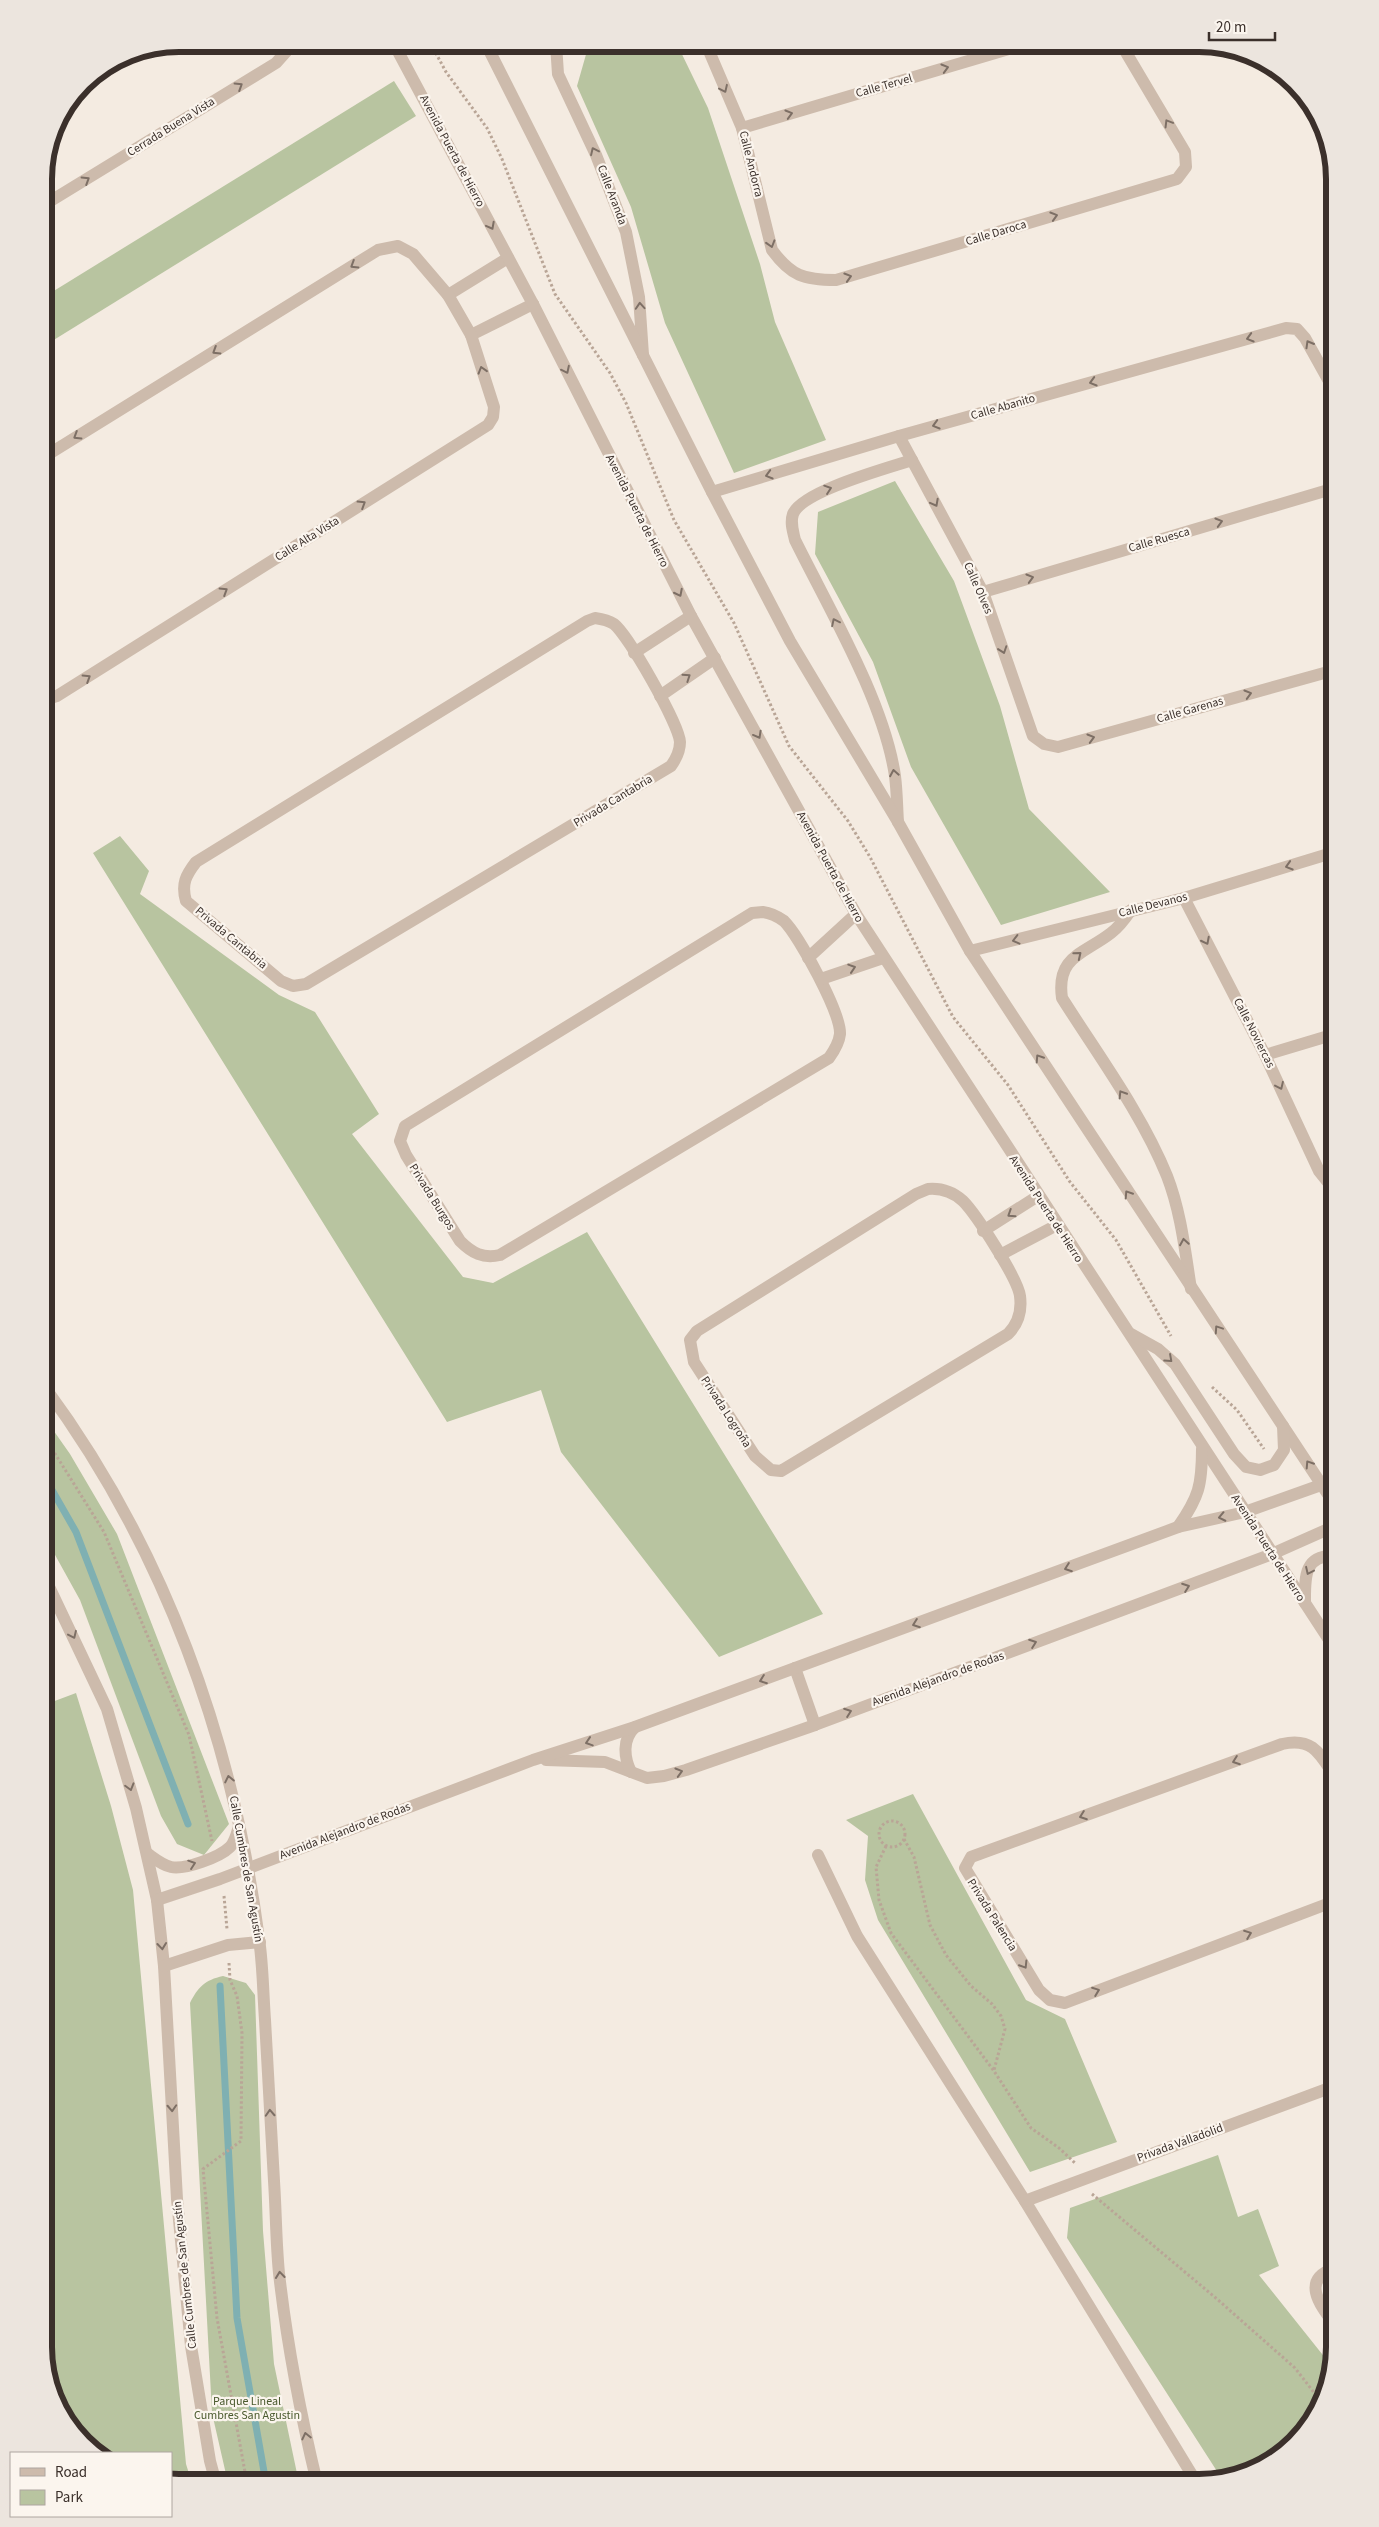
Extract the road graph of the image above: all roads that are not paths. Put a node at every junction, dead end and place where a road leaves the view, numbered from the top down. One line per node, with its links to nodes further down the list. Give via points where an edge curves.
1 (285, 53): 9 (street, Cerrada Buena Vista, one-way to 1, via 276,63)
2 (399, 53): 10 (street, Avenida Puerta de Hierro, one-way to 10)
3 (491, 53): 15 (street)
4 (557, 53): 15 (street, Calle Aranda, one-way to 4, via 639,297 626,232 604,172 558,74)
5 (710, 53): 8 (street, Calle Andorra, one-way to 8)
6 (996, 53): 8 (street, Calle Tervel, one-way to 6)
7 (1126, 53): 11 (street, Calle Daroca, one-way to 7, via 836,280 1177,179 1186,168 1185,152)
8 (742, 128): 11 (street, Calle Andorra, one-way to 11, via 772,250 783,265)
9 (53, 199)
10 (508, 258): 12 (street); 13 (street, Avenida Puerta de Hierro)
11 (800, 277)
12 (448, 295): 14 (street, Calle Alta Vista); 18 (street, Calle Alta Vista, one-way to 18, via 413,254 398,246 378,250)
13 (533, 304): 14 (street); 23 (street, Avenida Puerta de Hierro, one-way to 23)
14 (471, 335): 28 (street, Calle Alta Vista, one-way to 14, via 488,425 494,407)
15 (643, 355): 21 (street)
16 (1326, 376): 17 (street, Calle Abanito, one-way to 17, via 1305,338 1297,329 1286,328)
17 (899, 436): 19 (street, Calle Olves); 21 (street, Calle Abanito, one-way to 21)
18 (53, 452)
19 (912, 460): 22 (street, Calle Olves, one-way to 22); 30 (street, one-way to 19, via 895,775 879,718 865,682 795,540 791,525 799,505 818,492)
20 (1326, 491): 22 (street, Calle Ruesca, one-way to 20)
21 (712, 492): 30 (street, via 790,641)
22 (983, 592): 29 (street, Calle Olves, one-way to 29, via 1033,736)
23 (691, 616): 24 (street); 25 (street, Avenida Puerta de Hierro)
24 (634, 653): 27 (street, Privada Cantabria); 27 (street, Privada Cantabria, via 614,625 596,618 587,621 196,862 186,876 183,890 186,901 281,981 293,986 306,984 671,766 680,742)
25 (715, 658): 27 (street, one-way to 25); 34 (street, Avenida Puerta de Hierro, one-way to 34)
26 (1326, 673): 29 (street, Calle Garenas, one-way to 26, via 1058,747)
27 (660, 696)
28 (53, 697)
29 (1044, 744)
30 (898, 822): 35 (street)
31 (1326, 855): 32 (street, Calle Devanos, one-way to 32)
32 (1184, 898): 33 (street, Calle Devanos); 40 (street, Calle Noviercas, one-way to 40)
33 (1131, 910): 35 (street, Calle Devanos, one-way to 35); 46 (street, one-way to 33, via 1180,1217 1167,1177 1148,1135 1061,992 1062,974 1067,964 1110,934)
34 (856, 914): 36 (street); 37 (street, Avenida Puerta de Hierro)
35 (970, 952): 46 (street, one-way to 35)
36 (808, 958): 38 (street, Privada Burgos); 38 (street, Privada Burgos, via 785,922 773,914 752,913 405,1126 400,1141 406,1155 460,1241 481,1256 500,1255 828,1058 836,1048 840,1033)
37 (883, 958): 38 (street, one-way to 37); 42 (street, Avenida Puerta de Hierro)
38 (821, 979)
39 (1326, 1037): 40 (street)
40 (1266, 1055): 41 (street, Calle Noviercas, one-way to 41, via 1319,1171)
41 (1326, 1180)
42 (1038, 1196): 43 (street, Avenida Puerta de Hierro); 44 (street, one-way to 44)
43 (1057, 1225): 45 (street); 47 (street, Avenida Puerta de Hierro)
44 (983, 1230): 45 (street, Privada Logroña); 45 (street, Privada Logroña, via 963,1202 947,1191 928,1189 916,1194 696,1331 690,1340 694,1362 755,1456 771,1470 781,1471 1016,1327 1020,1294)
45 (1000, 1254)
46 (1192, 1290): 49 (street, one-way to 46)
47 (1128, 1333): 49 (street, one-way to 49, via 1158,1349 1175,1364 1234,1454 1246,1467 1260,1470 1274,1465 1284,1450); 50 (street, Avenida Puerta de Hierro)
48 (52, 1397): 68 (street, Calle Cumbres de San Agustín, one-way to 48, via 222,1749 164,1591 125,1513)
49 (1283, 1424): 52 (street, one-way to 49)
50 (1202, 1449): 54 (street, Avenida Puerta de Hierro); 55 (street, via 1202,1477 1194,1504)
51 (1326, 1484): 52 (street, Avenida Alejandro de Rodas)
52 (1323, 1485): 53 (street); 54 (street, Avenida Alejandro de Rodas)
53 (1326, 1490)
54 (1246, 1512): 55 (street, Avenida Alejandro de Rodas, one-way to 55); 57 (street, Avenida Puerta de Hierro)
55 (1178, 1527): 62 (street, Avenida Alejandro de Rodas, one-way to 62)
56 (1326, 1530): 57 (street, Avenida Alejandro de Rodas)
57 (1272, 1554): 60 (street, Avenida Puerta de Hierro); 63 (street, Avenida Alejandro de Rodas, one-way to 57)
58 (1326, 1556): 60 (street, one-way to 60, via 1316,1559 1307,1569)
59 (52, 1594): 69 (street, Calle Cumbres de San Agustín, one-way to 69, via 107,1710)
60 (1305, 1604): 61 (street, Avenida Puerta de Hierro)
61 (1326, 1636)
62 (795, 1668): 63 (street); 64 (street, Avenida Alejandro de Rodas, one-way to 64)
63 (815, 1725): 67 (street, Avenida Alejandro de Rodas, one-way to 63, via 646,1778 664,1776)
64 (635, 1727): 65 (street, Avenida Alejandro de Rodas, one-way to 65); 67 (street, via 627,1737 625,1749 626,1761)
65 (533, 1760): 67 (street, Avenida Alejandro de Rodas, via 605,1762); 71 (street, Avenida Alejandro de Rodas)
66 (1326, 1764): 73 (street, Privada Palencia, one-way to 73, via 1317,1750 1308,1744 1282,1744 971,1857 965,1868 1039,1990 1050,2000 1065,2003)
67 (632, 1772)
68 (240, 1826): 69 (street, one-way to 68, via 174,1868 186,1867 230,1848); 71 (street, Calle Cumbres de San Agustín)
69 (148, 1854): 72 (street, Calle Cumbres de San Agustín)
70 (818, 1855): 77 (street, via 857,1936)
71 (248, 1868): 72 (street, Avenida Alejandro de Rodas); 74 (street, Calle Cumbres de San Agustín)
72 (157, 1900): 75 (street, Calle Cumbres de San Agustín, one-way to 75)
73 (1326, 1904)
74 (260, 1942): 75 (street, via 228,1945); 81 (street, Calle Cumbres de San Agustín, one-way to 74, via 295,2391 279,2271)
75 (164, 1966): 80 (street, Calle Cumbres de San Agustín, one-way to 80, via 177,2199 191,2346)
76 (1326, 2089): 77 (street, Privada Valladolid)
77 (1025, 2200): 82 (street)
78 (1326, 2273): 79 (street, via 1316,2284 1316,2294)
79 (1326, 2313)
80 (214, 2474)
81 (315, 2474)
82 (1191, 2474)

